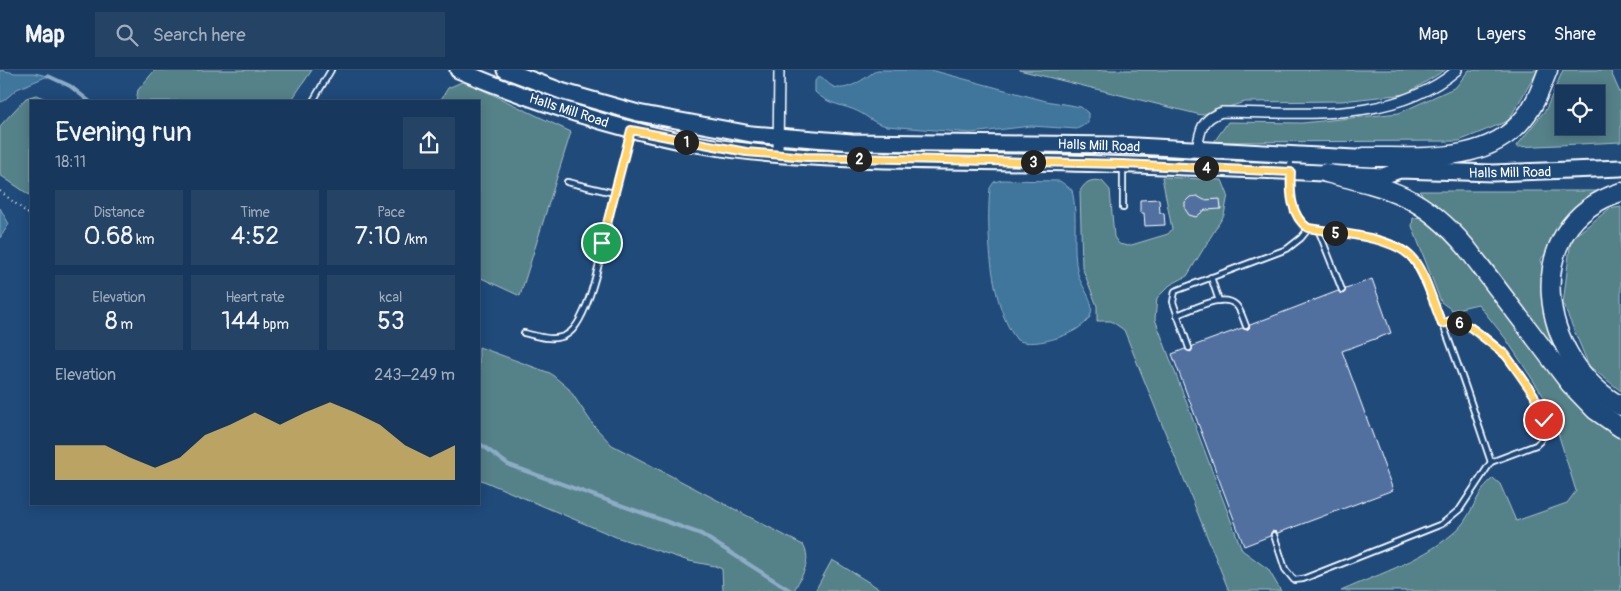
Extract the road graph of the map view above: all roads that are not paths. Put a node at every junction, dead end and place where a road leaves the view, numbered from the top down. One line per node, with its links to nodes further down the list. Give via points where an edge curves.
1 (331, 70): 7 (lane)
2 (458, 70): 8 (main road, Halls Mill Road, via 557,108)
3 (505, 70): 9 (main road, Halls Mill Road, via 564,92 638,113)
4 (779, 70): 9 (street)
5 (1457, 70): 11 (street, via 1432,89 1413,98 1372,109 1222,112 1203,123)
6 (1548, 70): 14 (highway, via 1524,119 1507,135 1485,147 1459,154)
7 (314, 100)
8 (631, 130): 13 (main road, Halls Mill Road, via 696,144); 23 (lane)
9 (779, 137): 10 (main road, Halls Mill Road); 13 (street)
10 (926, 143): 11 (main road, Halls Mill Road); 15 (main road, via 910,151 861,152)
11 (1197, 149): 12 (main road, Halls Mill Road)
12 (1292, 153): 14 (main road, Halls Mill Road); 19 (lane)
13 (778, 155): 15 (main road, Halls Mill Road)
14 (1362, 157): 18 (main road, Halls Mill Road, via 1384,160)
15 (855, 159): 16 (main road, Halls Mill Road)
16 (1123, 164): 19 (main road, Halls Mill Road); 24 (lane)
17 (1621, 168): 18 (main road, Halls Mill Road, via 1493,173)
18 (1400, 170): 20 (main road, Halls Mill Road, via 1384,176)
19 (1291, 172): 20 (main road, Halls Mill Road); 25 (lane, via 1294,208)
20 (1326, 173): 36 (highway, via 1386,189 1431,210 1466,247 1570,384 1595,410)
21 (567, 182): 23 (lane)
22 (1621, 192): 35 (highway, via 1588,207 1567,227 1554,254 1550,289 1556,323 1572,359 1590,382)
23 (614, 194): 33 (lane, via 582,318 573,331 564,336 546,338)
24 (1123, 208)
25 (1308, 228): 26 (lane); 27 (lane, via 1287,249)
26 (1318, 229): 28 (lane); 31 (lane, via 1386,242 1405,251 1420,269)
27 (1211, 277): 29 (lane); 30 (lane, via 1175,291 1173,302)
28 (1342, 290)
29 (1219, 301): 30 (lane); 32 (lane, via 1229,300 1237,306)
30 (1177, 315): 34 (lane)
31 (1442, 324): 37 (lane); 37 (lane, via 1453,320 1470,327 1506,355 1525,380 1542,412 1544,431 1538,444)
32 (1246, 326)
33 (524, 333)
34 (1189, 348)
35 (1621, 406)
36 (1621, 428)
37 (1491, 462): 38 (lane, via 1463,505 1442,524 1303,579 1294,580 1288,573)
38 (1274, 535)

